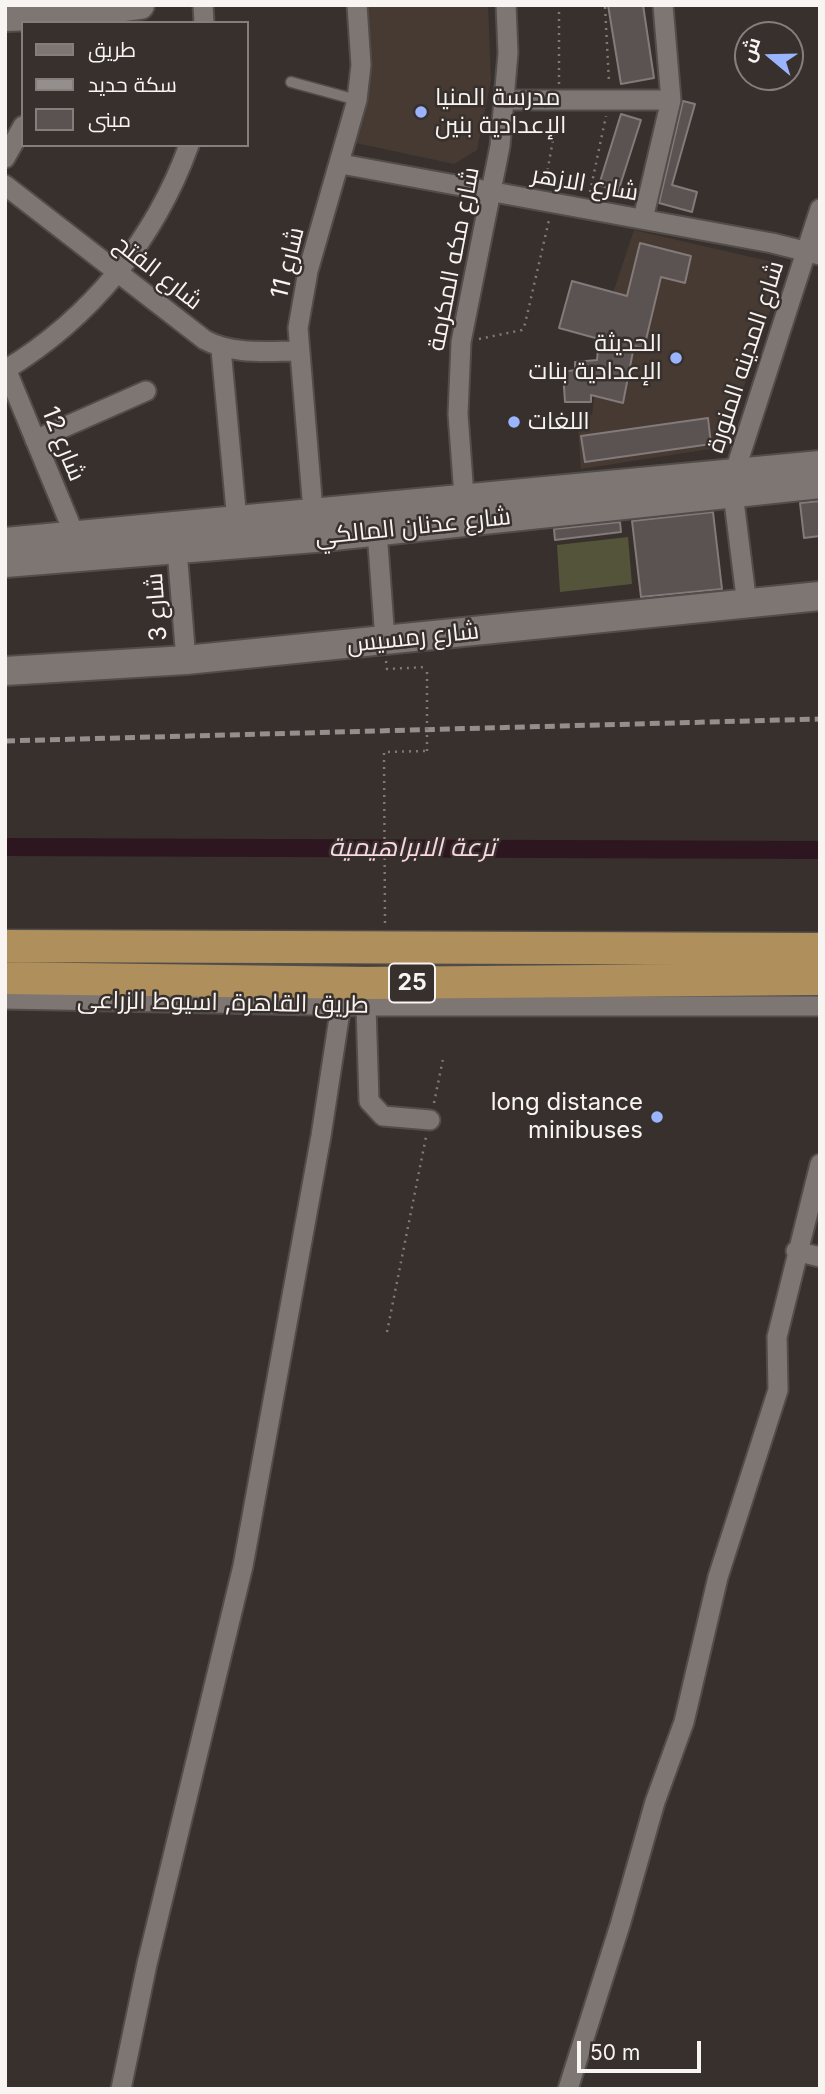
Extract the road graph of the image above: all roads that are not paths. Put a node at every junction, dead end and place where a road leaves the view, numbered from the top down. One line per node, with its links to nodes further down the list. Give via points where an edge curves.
1 (140, 5): 6 (main road)
2 (357, 5): 8 (street, شارع 11, via 361,65)
3 (506, 5): 9 (street, شارع مكه المكرمة)
4 (663, 5): 10 (street)
5 (5, 17): 6 (main road)
6 (49, 20)
7 (291, 82): 8 (lane)
8 (357, 100): 14 (street, شارع 11)
9 (506, 100): 10 (street); 16 (street, شارع مكه المكرمة)
10 (671, 100): 18 (street)
11 (21, 130): 13 (street)
12 (188, 147): 20 (street, via 160,212)
13 (5, 158)
14 (341, 164): 16 (street, شارع الازهر); 22 (street, شارع 11, via 304,290)
15 (5, 185): 20 (street, شارع الفتح)
16 (491, 192): 18 (street, شارع الازهر); 29 (street, شارع مكه المكرمة, via 460,342 457,414)
17 (820, 209): 19 (street, شارع المدينه المنورة)
18 (643, 219): 19 (street, شارع الازهر)
19 (813, 253): 27 (street, شارع المدينه المنورة)
20 (118, 272): 21 (street, شارع الفتح); 23 (street, via 55,336)
21 (221, 349): 22 (street); 30 (street)
22 (298, 351): 31 (street, شارع 11)
23 (6, 370): 25 (street, شارع 12)
24 (146, 391): 25 (street)
25 (35, 440): 33 (street, شارع 12)
26 (820, 465): 27 (main road, شارع عدنان المالكي)
27 (734, 482): 28 (main road, شارع عدنان المالكي); 29 (main road, شارع عدنان المالكي); 38 (street, شارع المدينه المنورة)
28 (820, 484)
29 (465, 510): 31 (main road, شارع عدنان المالكي); 32 (main road, شارع عدنان المالكي)
30 (237, 521): 31 (main road, شارع عدنان المالكي); 33 (main road, شارع عدنان المالكي)
31 (314, 526): 32 (main road, شارع عدنان المالكي); 35 (main road, شارع عدنان المالكي)
32 (377, 531): 39 (street)
33 (75, 536): 34 (main road, شارع عدنان المالكي)
34 (5, 542)
35 (177, 550): 36 (main road, شارع عدنان المالكي); 40 (street, شارع 3)
36 (5, 563)
37 (820, 596): 38 (main road, شارع رمسيس)
38 (747, 604): 39 (main road, شارع رمسيس)
39 (385, 640): 40 (main road, شارع رمسيس)
40 (186, 660): 41 (main road, شارع رمسيس)
41 (5, 671)
42 (5, 946): 44 (highway, 25)
43 (820, 949): 44 (highway, 25)
44 (366, 950): 47 (highway)
45 (5, 978): 47 (highway, طريق القاهرة, اسيوط الزراعى / 25)
46 (820, 979): 47 (highway, طريق القاهرة, اسيوط الزراعى / 25)
47 (358, 998): 48 (street, طريق القاهرة, اسيوط الزراعى); 49 (street, طريق القاهرة, اسيوط الزراعى); 50 (street, via 369,1101 383,1116); 54 (street, via 321,1136 241,1576)
48 (5, 999)
49 (820, 1006)
50 (430, 1120)
51 (820, 1164): 52 (street)
52 (796, 1251): 53 (street); 55 (street, via 777,1338 778,1390 715,1587 684,1722 655,1801)
53 (820, 1257)
54 (121, 2089)
55 (568, 2089)

